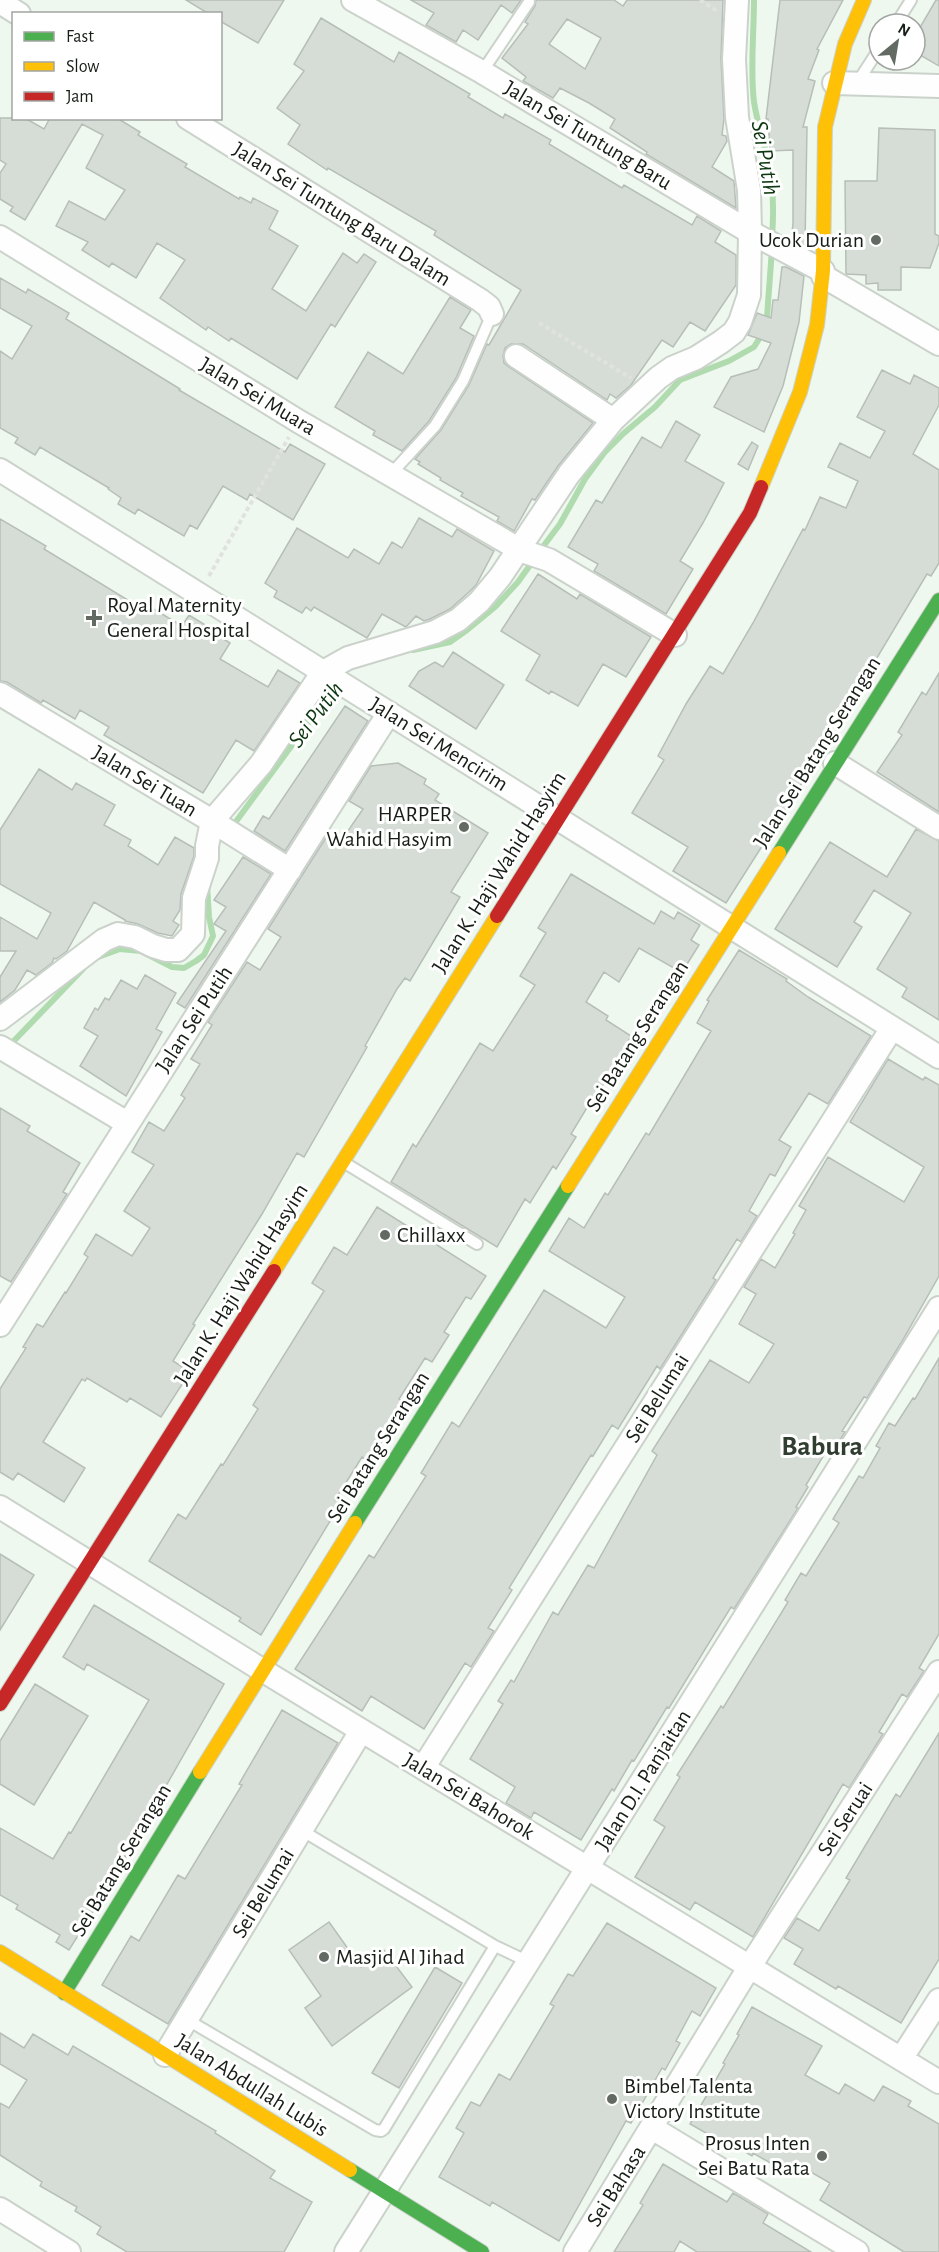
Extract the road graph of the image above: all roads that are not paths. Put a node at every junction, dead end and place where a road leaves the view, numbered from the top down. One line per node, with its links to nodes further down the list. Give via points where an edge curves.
1 (353, 0): 8 (street, Jalan Sei Tuntung Baru)
2 (737, 0): 14 (street, via 737,117 749,189)
3 (864, 0): 9 (street, Jalan K. Haji Wahid Hasyim)
4 (0, 2): 6 (street)
5 (529, 2): 8 (lane)
6 (16, 12)
7 (867, 68): 10 (lane)
8 (482, 72): 14 (street, Jalan Sei Tuntung Baru)
9 (834, 83): 10 (street); 15 (street, Jalan K. Haji Wahid Hasyim, via 825,127)
10 (857, 84): 11 (street)
11 (939, 86)
12 (191, 120): 16 (street, Jalan Sei Tuntung Baru Dalam, via 480,300)
13 (0, 237): 21 (street, Jalan Sei Muara)
14 (765, 240): 15 (street, Jalan Sei Tuntung Baru); 19 (street, via 734,332 696,358 672,368)
15 (823, 274): 17 (street, Jalan Sei Tuntung Baru); 24 (street, Jalan K. Haji Wahid Hasyim, via 817,325 802,383 775,456 750,513)
16 (492, 314): 21 (lane, via 463,381 435,426)
17 (935, 336)
18 (516, 356): 19 (street)
19 (613, 420): 22 (street, via 569,474)
20 (0, 471): 25 (street, Jalan Sei Mencirim)
21 (390, 475): 22 (street, Jalan Sei Muara)
22 (521, 550): 24 (street, Jalan Sei Muara, via 549,560); 25 (street, via 479,602 458,620 435,632 348,658)
23 (939, 600): 28 (street, Jalan Sei Batang Serangan)
24 (675, 635): 29 (street, Jalan K. Haji Wahid Hasyim)
25 (325, 673): 27 (street, Jalan Sei Mencirim); 31 (street, via 261,764)
26 (0, 694): 31 (street, Jalan Sei Tuan)
27 (389, 713): 29 (street, Jalan Sei Mencirim); 32 (street, Jalan Sei Putih)
28 (835, 763): 30 (street); 33 (street, Jalan Sei Batang Serangan)
29 (557, 818): 33 (street, Jalan Sei Mencirim); 39 (street, Jalan K. Haji Wahid Hasyim)
30 (939, 828)
31 (225, 829): 32 (street, Jalan Sei Tuan); 34 (street, via 207,846 194,898 193,934 178,950 166,950 118,934 104,940)
32 (290, 870): 38 (street, Jalan Sei Putih)
33 (731, 926): 35 (street, Jalan Sei Mencirim); 46 (street, Sei Batang Serangan)
34 (0, 1019)
35 (892, 1028): 37 (street, Jalan Sei Mencirim); 50 (street, Sei Belumai)
36 (0, 1047): 38 (street)
37 (939, 1057)
38 (127, 1123): 41 (street, Jalan Sei Putih)
39 (342, 1161): 40 (lane); 45 (street, Jalan K. Haji Wahid Hasyim)
40 (477, 1244)
41 (8, 1297): 43 (street, Jalan Sei Putih)
42 (939, 1308): 52 (street, Jalan D.I. Panjaitan)
43 (0, 1326)
44 (0, 1507): 45 (street, Jalan Sei Bahorok)
45 (91, 1563): 46 (street, Jalan Sei Bahorok); 48 (street, Jalan K. Haji Wahid Hasyim)
46 (262, 1670): 49 (street, Jalan Sei Bahorok); 57 (street, Sei Batang Serangan)
47 (939, 1672): 56 (street, Sei Seruai)
48 (0, 1704)
49 (361, 1731): 50 (street, Jalan Sei Bahorok); 51 (street, Sei Belumai)
50 (423, 1768): 52 (street, Jalan Sei Bahorok)
51 (301, 1830): 53 (lane); 59 (street, Sei Belumai)
52 (588, 1868): 55 (street, Jalan D.I. Panjaitan); 56 (street, Jalan Sei Bahorok)
53 (495, 1946): 55 (lane); 59 (lane, via 381,2131)
54 (0, 1952): 57 (street, Jalan Abdullah Lubis)
55 (529, 1962): 64 (street, Jalan D.I. Panjaitan)
56 (750, 1966): 61 (street, Jalan Sei Bahorok); 63 (street, Sei Bahasa)
57 (64, 1993): 60 (street, Jalan Abdullah Lubis)
58 (939, 2000): 61 (street)
59 (186, 2019): 60 (street, Sei Belumai)
60 (165, 2055): 64 (street, Jalan Abdullah Lubis)
61 (902, 2059): 62 (street, Jalan Sei Bahorok)
62 (939, 2082)
63 (652, 2128): 69 (street, Sei Bahasa); 70 (street)
64 (383, 2192): 67 (street, Jalan D.I. Panjaitan); 68 (street, Jalan Abdullah Lubis)
65 (0, 2209): 66 (street)
66 (69, 2252)
67 (346, 2252)
68 (482, 2252)
69 (575, 2252)
70 (857, 2252)

